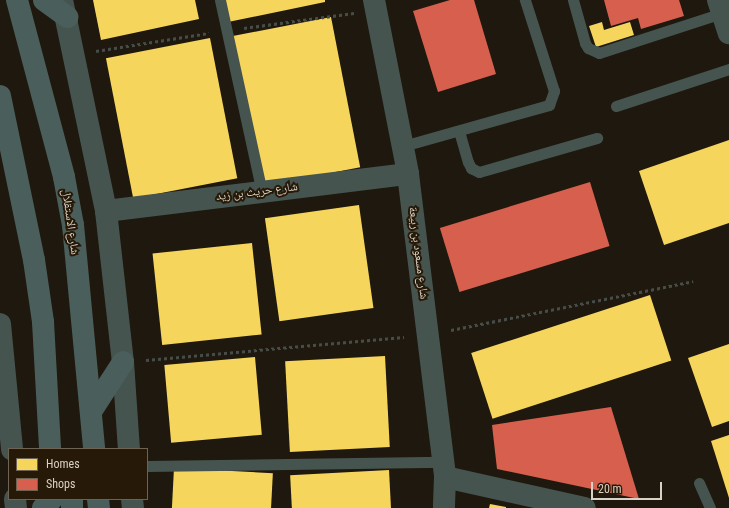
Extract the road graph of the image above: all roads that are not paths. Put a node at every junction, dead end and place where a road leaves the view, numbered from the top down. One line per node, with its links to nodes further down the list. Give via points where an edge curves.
1 (17, 0): 20 (main road, شارع الاستقلال, via 64,177 73,226)
2 (44, 0): 7 (main road)
3 (220, 0): 16 (lane)
4 (374, 0): 14 (street, شارع مسعود بن ربيعة)
5 (525, 0): 12 (lane, via 554,91 552,101 545,108)
6 (573, 0): 8 (lane, via 585,43 588,48 599,53)
7 (64, 8): 17 (street)
8 (723, 10)
9 (729, 69): 11 (lane)
10 (0, 96): 21 (main road, via 34,260)
11 (616, 106)
12 (459, 131): 13 (lane, via 468,162 471,168 479,172); 14 (lane)
13 (597, 138)
14 (403, 146): 15 (street, شارع مسعود بن ربيعة)
15 (408, 174): 16 (street, شارع حريث بن زيد); 26 (street, شارع مسعود بن ربيعة)
16 (262, 192): 17 (street, شارع حريث بن زيد)
17 (106, 211): 19 (street)
18 (0, 324): 22 (street)
19 (123, 362): 20 (main road); 24 (street)
20 (92, 410): 23 (main road, شارع الاستقلال)
21 (54, 445)
22 (12, 448)
23 (94, 448)
24 (129, 448)
25 (148, 466): 26 (lane)
26 (444, 470): 30 (street, شارع مسعود بن ربيعة); 31 (street)
27 (699, 483): 32 (lane)
28 (52, 500): 29 (main road)
29 (43, 508)
30 (444, 508)
31 (585, 508)
32 (710, 508)

